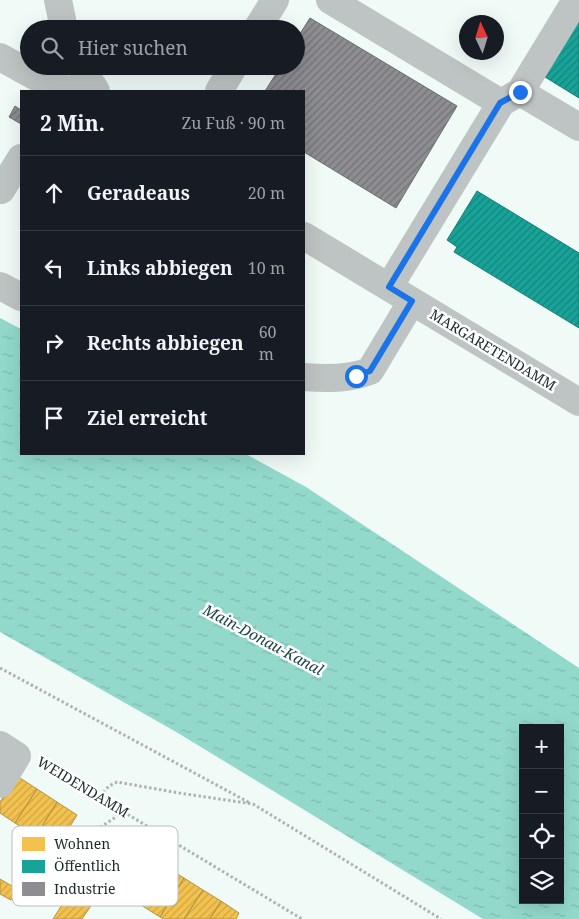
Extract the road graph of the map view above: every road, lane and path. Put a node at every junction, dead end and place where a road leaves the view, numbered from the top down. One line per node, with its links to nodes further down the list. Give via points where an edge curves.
1 (58, 0): 5 (street)
2 (275, 0): 6 (street)
3 (330, 0): 15 (street)
4 (576, 0): 15 (street)
5 (62, 20)
6 (263, 20)
7 (0, 57): 8 (street)
8 (20, 68)
9 (33, 75): 12 (street)
10 (86, 75): 13 (street)
11 (229, 75): 14 (street)
12 (66, 90)
13 (95, 90)
14 (220, 90)
15 (510, 97): 16 (street); 21 (street)
16 (579, 127)
17 (20, 160): 18 (street)
18 (2, 190)
19 (305, 237): 21 (street, MARGARETENDAMM)
20 (0, 286): 22 (street)
21 (389, 287): 23 (street, MARGARETENDAMM)
22 (20, 297)
23 (412, 301): 24 (street, via 370,371 341,378); 25 (street, MARGARETENDAMM)
24 (305, 377)
25 (579, 402)
26 (0, 668): 30 (path)
27 (9, 750): 28 (street, WEIDENDAMM); 29 (path, WEIDENDAMM, via 26,753)
28 (0, 784)
29 (100, 796): 30 (path, via 117,782); 31 (path, WEIDENDAMM)
30 (252, 804): 36 (path)
31 (121, 809): 32 (path, via 116,817); 33 (path, WEIDENDAMM)
32 (102, 826)
33 (149, 826)
34 (178, 844): 35 (path, WEIDENDAMM)
35 (302, 919)
36 (441, 919)

